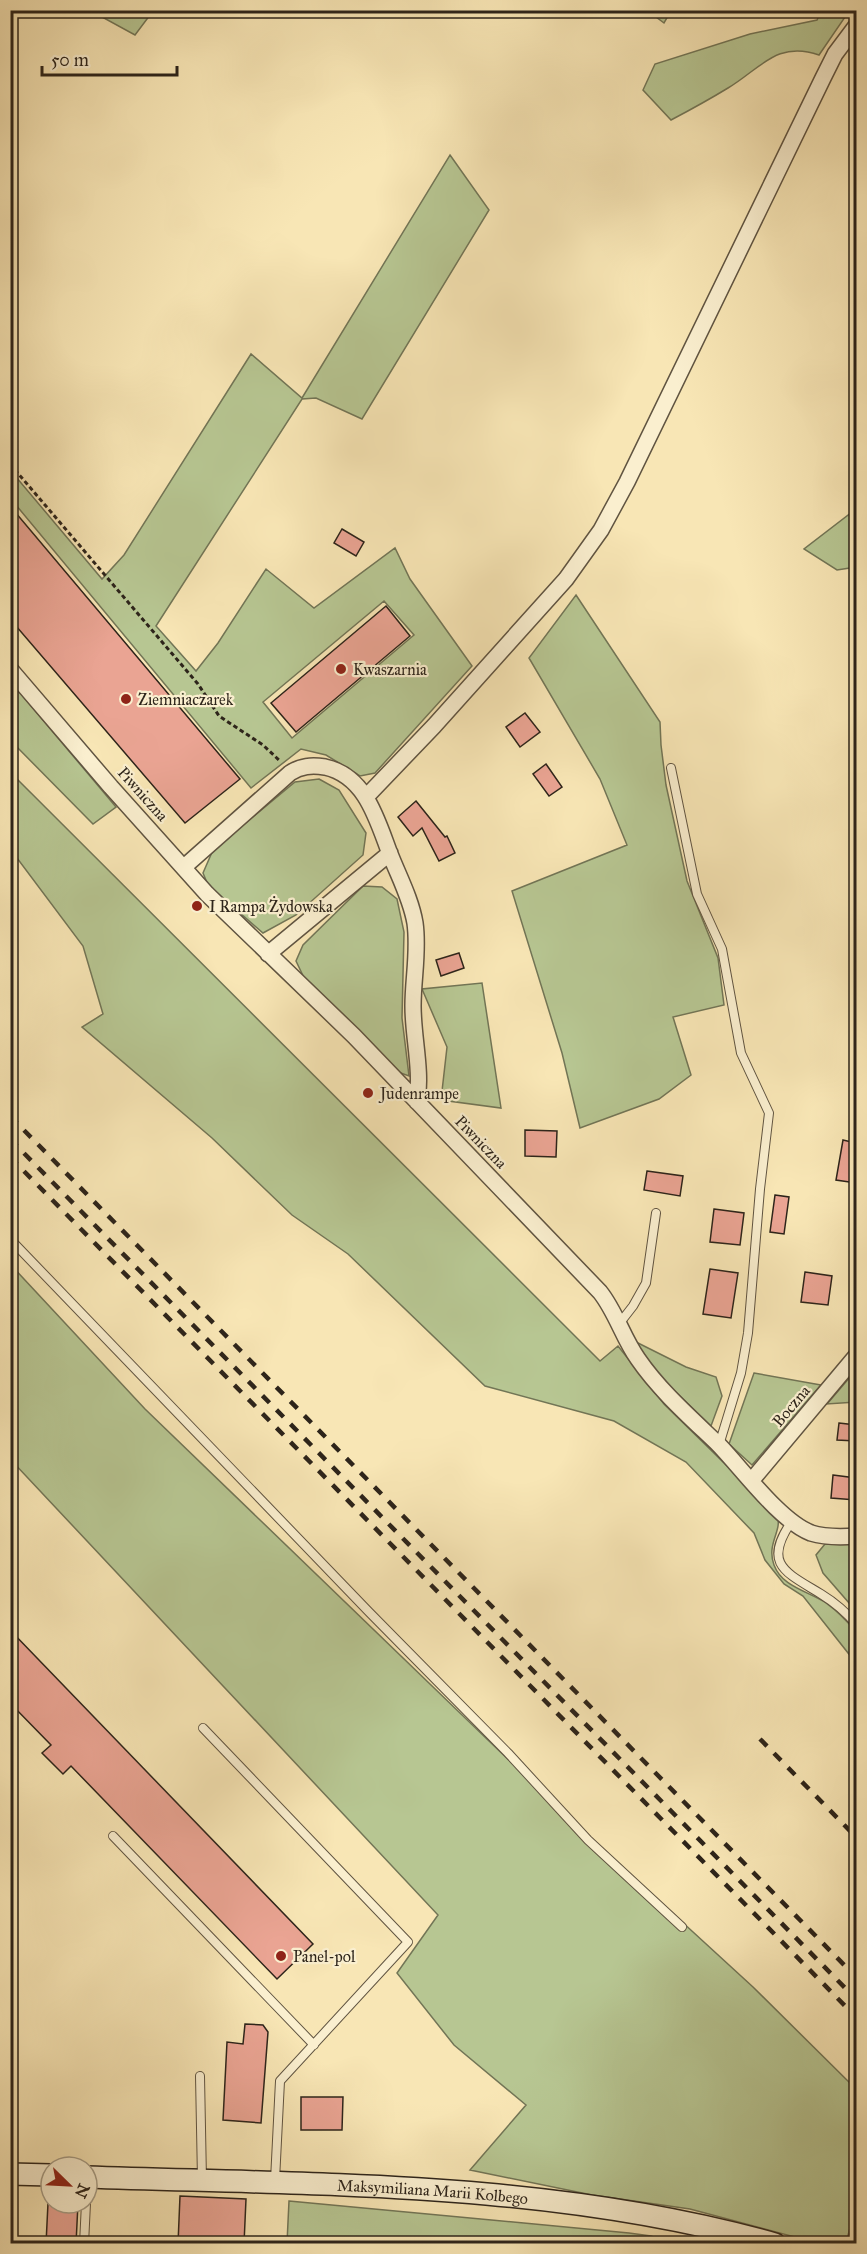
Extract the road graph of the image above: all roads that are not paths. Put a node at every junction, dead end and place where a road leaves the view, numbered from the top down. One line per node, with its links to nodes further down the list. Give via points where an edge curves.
1 (856, 26): 4 (street, via 827,70 601,530 566,579)
2 (10, 669): 6 (street, Piwniczna)
3 (670, 768): 13 (lane, via 697,894 722,949 741,1053 769,1113 748,1333 741,1373)
4 (366, 797): 5 (street); 6 (street, via 335,770 308,765 290,773)
5 (390, 853): 7 (street); 8 (street, via 411,905 417,940 413,1006 420,1071)
6 (184, 867): 7 (street, Piwniczna)
7 (268, 954): 8 (street, Piwniczna)
8 (417, 1102): 11 (street, Piwniczna, via 600,1292)
9 (656, 1213): 11 (lane, via 646,1283)
10 (10, 1239): 20 (lane, via 588,1840)
11 (619, 1325): 13 (street, Piwniczna, via 638,1360)
12 (856, 1356): 14 (street, Boczna)
13 (719, 1446): 14 (street, Piwniczna)
14 (752, 1480): 15 (street, Piwniczna)
15 (792, 1521): 16 (street, Piwniczna, via 812,1533); 17 (lane, via 779,1543 783,1568 792,1578 834,1603)
16 (856, 1536)
17 (856, 1624)
18 (203, 1728): 21 (lane, via 408,1942)
19 (113, 1836): 21 (lane)
20 (682, 1927)
21 (314, 2045): 27 (lane, via 280,2081)
22 (200, 2076): 26 (lane)
23 (10, 2174): 24 (street)
24 (39, 2175)
25 (99, 2177): 26 (street, Maksymiliana Marii Kolbego)
26 (202, 2181): 27 (street, Maksymiliana Marii Kolbego)
27 (275, 2183): 30 (street, Maksymiliana Marii Kolbego, via 431,2189 606,2208)
28 (85, 2215): 29 (lane)
29 (84, 2244)
30 (776, 2244)

